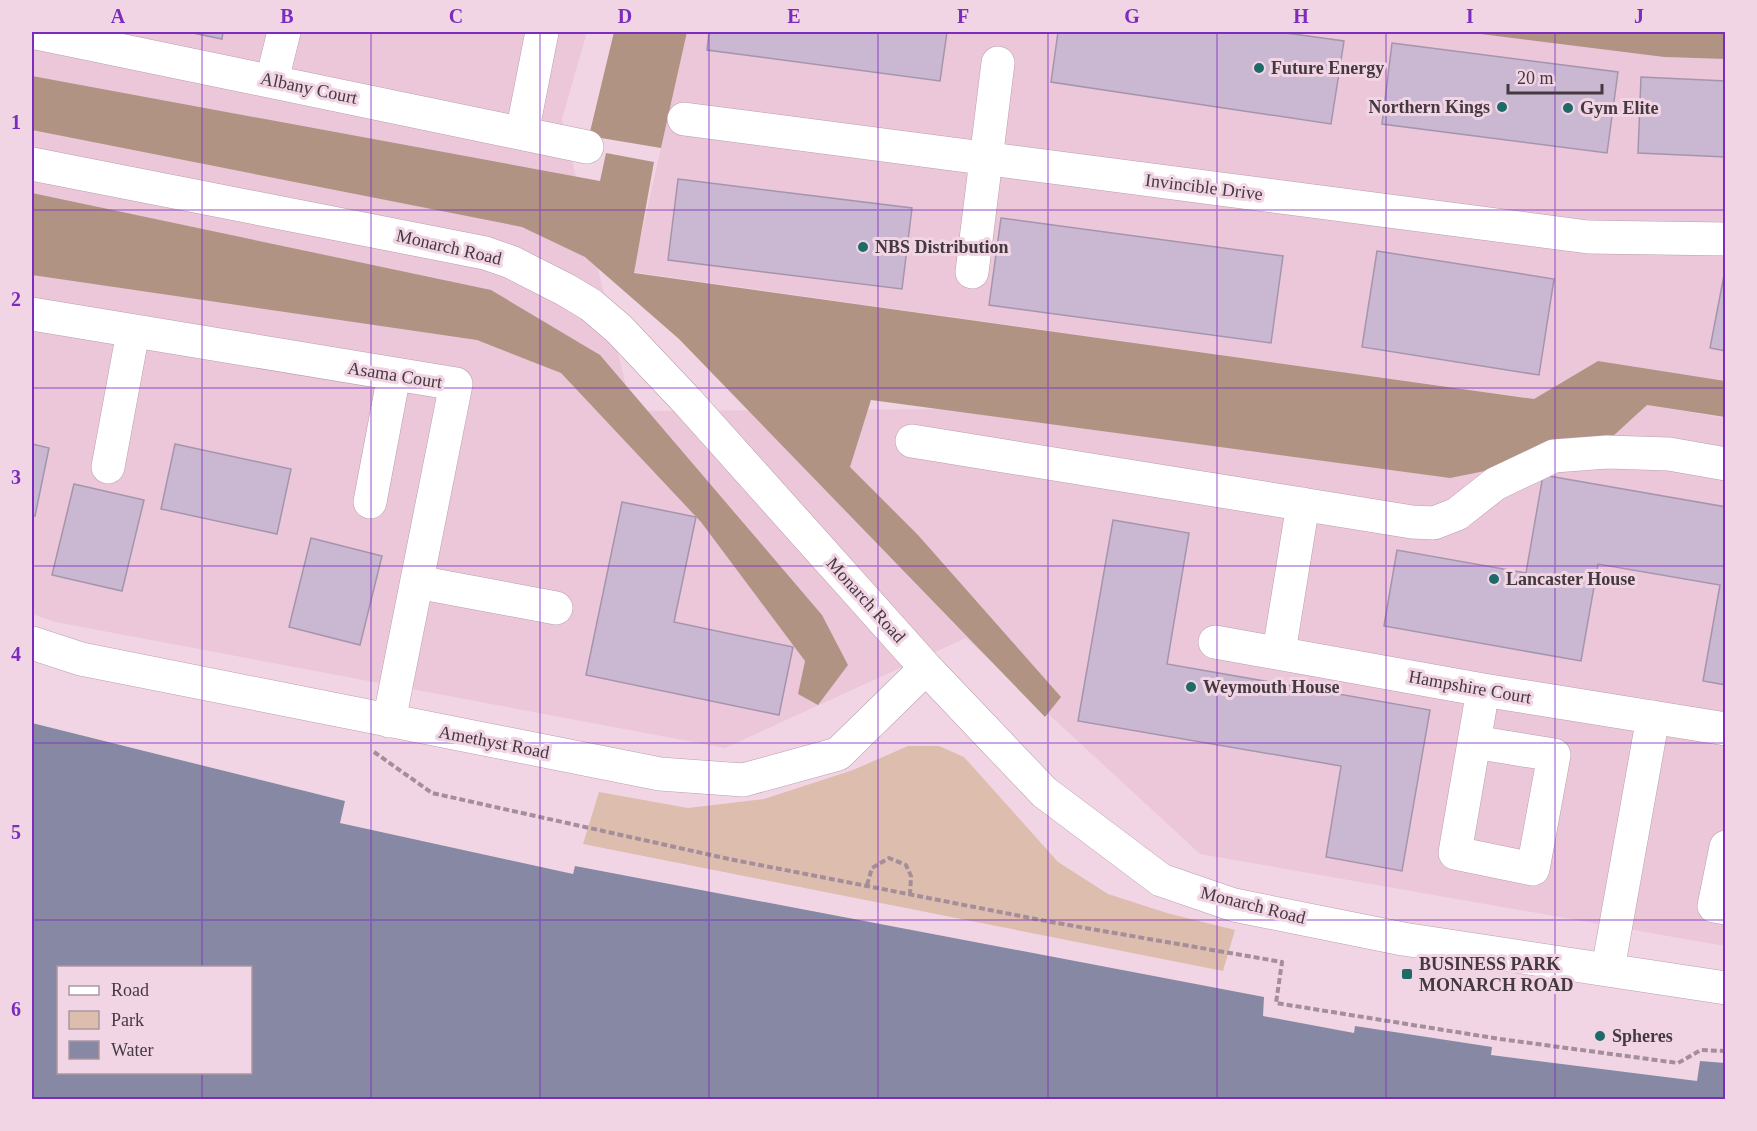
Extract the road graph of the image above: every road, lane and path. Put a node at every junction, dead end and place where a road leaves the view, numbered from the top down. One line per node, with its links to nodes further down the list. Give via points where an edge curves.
1 (32, 32): 5 (street, Albany Court)
2 (284, 32): 5 (street)
3 (542, 32): 7 (street)
4 (998, 63): 9 (street)
5 (272, 81): 7 (street, Albany Court)
6 (684, 119): 9 (street, Invincible Drive)
7 (522, 133): 8 (street, Albany Court)
8 (587, 147)
9 (986, 159): 11 (street, Invincible Drive, via 1588,237); 12 (street)
10 (32, 164): 26 (street, Monarch Road, via 458,246 511,262 566,290 619,329)
11 (1725, 239)
12 (972, 272)
13 (32, 314): 14 (street, Asama Court)
14 (133, 332): 15 (street, Asama Court); 18 (street)
15 (394, 375): 19 (street); 21 (street, Asama Court, via 456,384)
16 (912, 441): 20 (street)
17 (1725, 464): 20 (street, via 1669,454 1607,452 1554,456 1496,484 1457,514 1434,523)
18 (108, 467)
19 (370, 502)
20 (1303, 504): 25 (street)
21 (417, 582): 22 (street); 29 (street, Asama Court)
22 (556, 608)
23 (1215, 642): 25 (street, Hampshire Court)
24 (32, 643): 29 (street, Amethyst Road, via 81,659)
25 (1279, 652): 27 (street, Hampshire Court)
26 (926, 668): 29 (street, Amethyst Road, via 838,754 743,780 660,774); 37 (street, Monarch Road, via 1044,792 1161,880 1234,905 1403,939)
27 (1483, 690): 28 (street, Hampshire Court); 31 (street)
28 (1653, 717): 30 (street, Hampshire Court); 37 (street)
29 (389, 722)
30 (1725, 729)
31 (1474, 742)
32 (368, 747): 34 (path, via 432,794)
33 (1725, 847): 36 (street, via 1714,906)
34 (867, 885): 35 (path); 35 (path, via 872,868 889,858 906,865 911,876)
35 (910, 894): 39 (path, via 1282,962 1275,1003 1500,1040 1678,1063 1701,1050)
36 (1725, 908)
37 (1608, 969): 38 (street, Monarch Road)
38 (1725, 988)
39 (1725, 1052)

